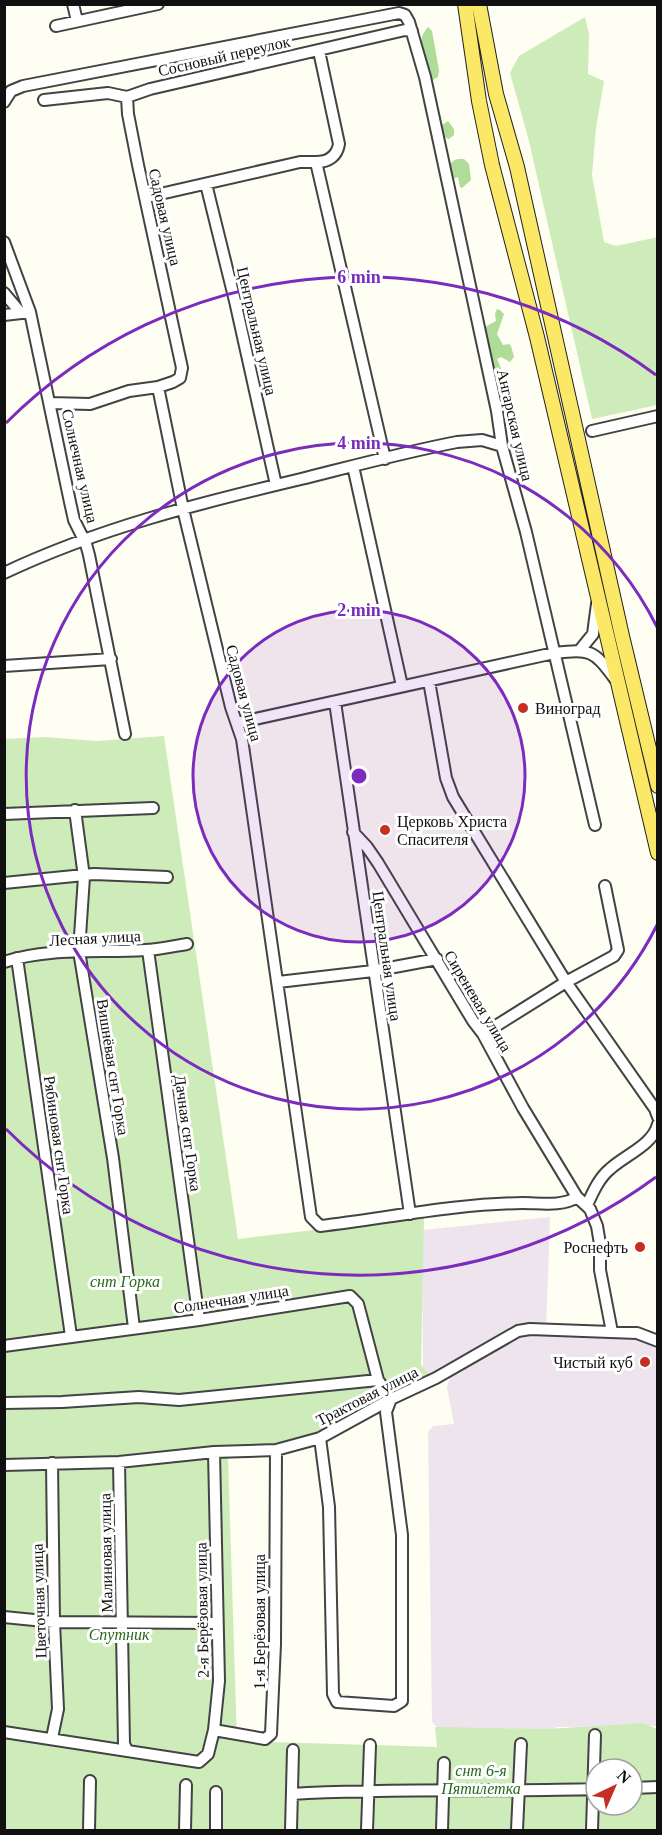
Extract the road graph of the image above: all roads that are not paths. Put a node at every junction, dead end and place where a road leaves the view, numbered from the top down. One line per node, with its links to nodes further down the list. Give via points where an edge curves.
1 (73, 4): 5 (street)
2 (158, 4): 5 (street)
3 (465, 4): 14 (main road)
4 (479, 4): 12 (main road, via 496,94)
5 (77, 21): 6 (street)
6 (56, 26)
7 (412, 31): 8 (street, Сосновый переулок); 11 (street, via 408,18 399,13 22,86 11,91); 28 (street, Ангарская улица)
8 (319, 51): 9 (street, Сосновый переулок); 13 (street, via 339,144 330,159)
9 (128, 97): 10 (street, Сосновый переулок, via 108,93); 16 (street, Садовая улица, via 128,114)
10 (44, 100)
11 (4, 102)
12 (516, 160): 14 (main road, via 514,173 507,179 497,174); 17 (main road)
13 (316, 162): 15 (street, via 300,162); 30 (street)
14 (492, 165): 18 (main road)
15 (206, 184): 16 (street); 32 (street, Центральная улица)
16 (147, 197): 23 (street, Садовая улица, via 182,368 180,378)
17 (525, 198): 18 (main road, via 511,187 503,197); 25 (main road)
18 (503, 209): 36 (main road)
19 (4, 242): 21 (street, Солнечная улица)
20 (4, 293): 21 (street)
21 (25, 312): 22 (street); 24 (street, Солнечная улица)
22 (4, 315)
23 (158, 387): 24 (street, via 129,391 90,404); 33 (street, Садовая улица)
24 (50, 403): 34 (street, Солнечная улица, via 76,527)
25 (572, 415): 27 (street, via 580,426); 29 (main road)
26 (657, 416): 27 (street)
27 (592, 431): 29 (street)
28 (502, 446): 30 (street, via 473,439); 38 (street, Ангарская улица)
29 (580, 451): 47 (main road)
30 (385, 459): 31 (street)
31 (353, 466): 32 (street); 43 (street)
32 (276, 484): 33 (street)
33 (183, 509): 34 (street); 45 (street, Садовая улица)
34 (84, 539): 35 (street); 39 (street, Солнечная улица)
35 (4, 573)
36 (598, 602): 37 (street, via 593,634); 42 (main road)
37 (580, 650): 38 (street); 42 (street, via 589,651)
38 (554, 653): 41 (street); 51 (street, Ангарская улица)
39 (111, 659): 40 (street); 46 (street, Солнечная улица)
40 (4, 666)
41 (429, 681): 43 (street); 66 (street, via 446,778 454,800)
42 (617, 681): 53 (main road)
43 (402, 686): 44 (street)
44 (335, 702): 45 (street); 52 (street, Центральная улица)
45 (237, 723): 65 (street, Садовая улица, via 244,747)
46 (125, 734)
47 (657, 786)
48 (153, 808): 49 (street)
49 (75, 810): 50 (street); 54 (street, Вишнёвая снт Горка)
50 (4, 814)
51 (595, 825)
52 (353, 832): 62 (street, Сиреневая улица, via 378,863); 64 (street, Центральная улица)
53 (657, 853)
54 (84, 877): 55 (street); 56 (street); 60 (street, Вишнёвая снт Горка)
55 (167, 877)
56 (4, 883)
57 (605, 886): 66 (street, via 618,950 614,956)
58 (187, 944): 59 (street, Лесная улица)
59 (148, 950): 60 (street, Лесная улица); 73 (street, Дачная снт Горка)
60 (79, 951): 61 (street, Лесная улица); 74 (street, Вишнёвая снт Горка, via 113,1158)
61 (17, 958): 63 (street, Лесная улица); 76 (street, Рябиновая снт Горка)
62 (437, 959): 64 (street); 67 (street, Сиреневая улица)
63 (4, 962)
64 (374, 971): 65 (street); 72 (street, Центральная улица)
65 (278, 982): 72 (street, Садовая улица, via 312,1219 320,1226)
66 (566, 982): 67 (street); 68 (street)
67 (483, 1034): 70 (street, Сиреневая улица)
68 (657, 1117)
69 (657, 1124): 71 (street, via 648,1141 605,1174)
70 (574, 1193): 71 (street); 72 (street, Садовая улица, via 565,1202 471,1206)
71 (587, 1205): 75 (street, via 597,1226 600,1270)
72 (410, 1214)
73 (199, 1320): 74 (street, Солнечная улица); 79 (street, Солнечная улица, via 350,1296 358,1304)
74 (134, 1328): 76 (street, Солнечная улица)
75 (612, 1332): 77 (street, Трактовая улица, via 637,1333); 80 (street, Трактовая улица, via 518,1331)
76 (71, 1336): 78 (street, Солнечная улица)
77 (657, 1341)
78 (5, 1342)
79 (378, 1380): 80 (street, Солнечная улица); 81 (street, via 179,1400 139,1397)
80 (391, 1399): 82 (street, Трактовая улица); 82 (street, via 386,1412 402,1535 402,1701 394,1706 337,1702 333,1694 329,1507)
81 (4, 1403)
82 (320, 1438): 83 (street, Трактовая улица)
83 (276, 1450): 84 (street, Трактовая улица); 92 (street, 1-я Берёзовая улица, via 271,1734 265,1739)
84 (214, 1452): 85 (street, Трактовая улица); 90 (street, 2-я Берёзовая улица)
85 (119, 1462): 86 (street, Трактовая улица); 91 (street, Малиновая улица)
86 (52, 1463): 87 (street, Трактовая улица); 89 (street, Цветочная улица)
87 (4, 1465)
88 (4, 1617): 89 (street)
89 (54, 1623): 91 (street); 95 (street, Цветочная улица, via 58,1709)
90 (217, 1623): 91 (street); 92 (street, 2-я Берёзовая улица, via 219,1681)
91 (123, 1624): 98 (street, Малиновая улица)
92 (214, 1730): 98 (street, 2-я Берёзовая улица, via 208,1754 199,1762)
93 (4, 1732): 95 (street)
94 (595, 1735): 100 (street)
95 (52, 1738): 98 (street)
96 (521, 1744): 107 (street)
97 (370, 1745): 105 (street)
98 (127, 1750)
99 (292, 1750): 109 (street)
100 (595, 1757)
101 (444, 1763): 106 (street)
102 (90, 1781): 110 (street)
103 (186, 1785): 111 (street)
104 (584, 1789): 107 (street)
105 (368, 1790): 106 (street); 109 (street); 114 (street)
106 (444, 1790): 107 (street); 115 (street)
107 (518, 1791): 116 (street)
108 (216, 1792): 112 (street)
109 (292, 1794): 113 (street)
110 (89, 1830)
111 (185, 1830)
112 (216, 1830)
113 (291, 1830)
114 (367, 1830)
115 (442, 1830)
116 (517, 1830)

